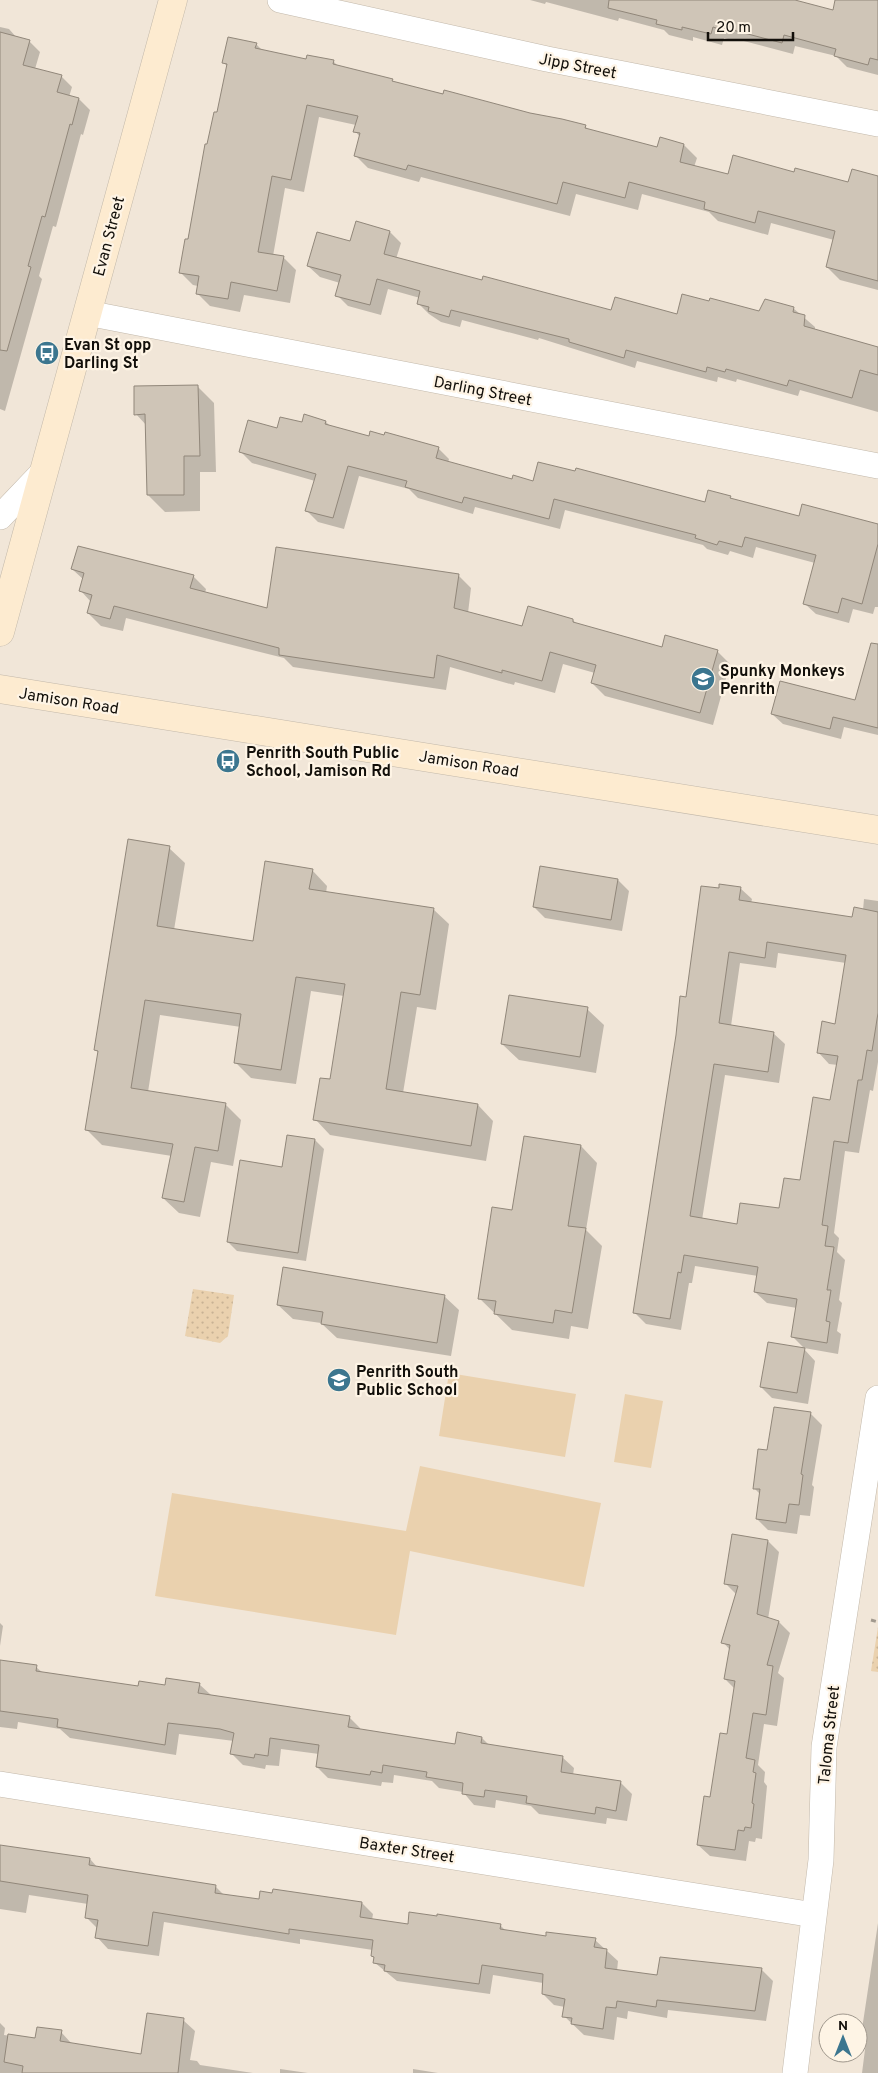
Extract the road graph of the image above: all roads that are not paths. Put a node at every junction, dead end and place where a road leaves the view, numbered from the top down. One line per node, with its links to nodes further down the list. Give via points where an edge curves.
1 (173, 0): 4 (main road, Evan Street)
2 (280, 0): 3 (street, Jipp Street, via 547,59)
3 (878, 124)
4 (87, 313): 5 (street, Darling Street); 6 (main road, Evan Street)
5 (878, 466)
6 (43, 472): 7 (street, Evan Street); 8 (main road, Evan Street)
7 (0, 517)
8 (4, 601): 9 (main road, Evan Street)
9 (0, 632)
10 (0, 689): 11 (main road, Jamison Road)
11 (878, 830)
12 (878, 1398): 14 (street, Taloma Street, via 824,1747 821,1860)
13 (0, 1784): 14 (street, Baxter Street)
14 (814, 1915): 15 (street, Taloma Street)
15 (795, 2073)

